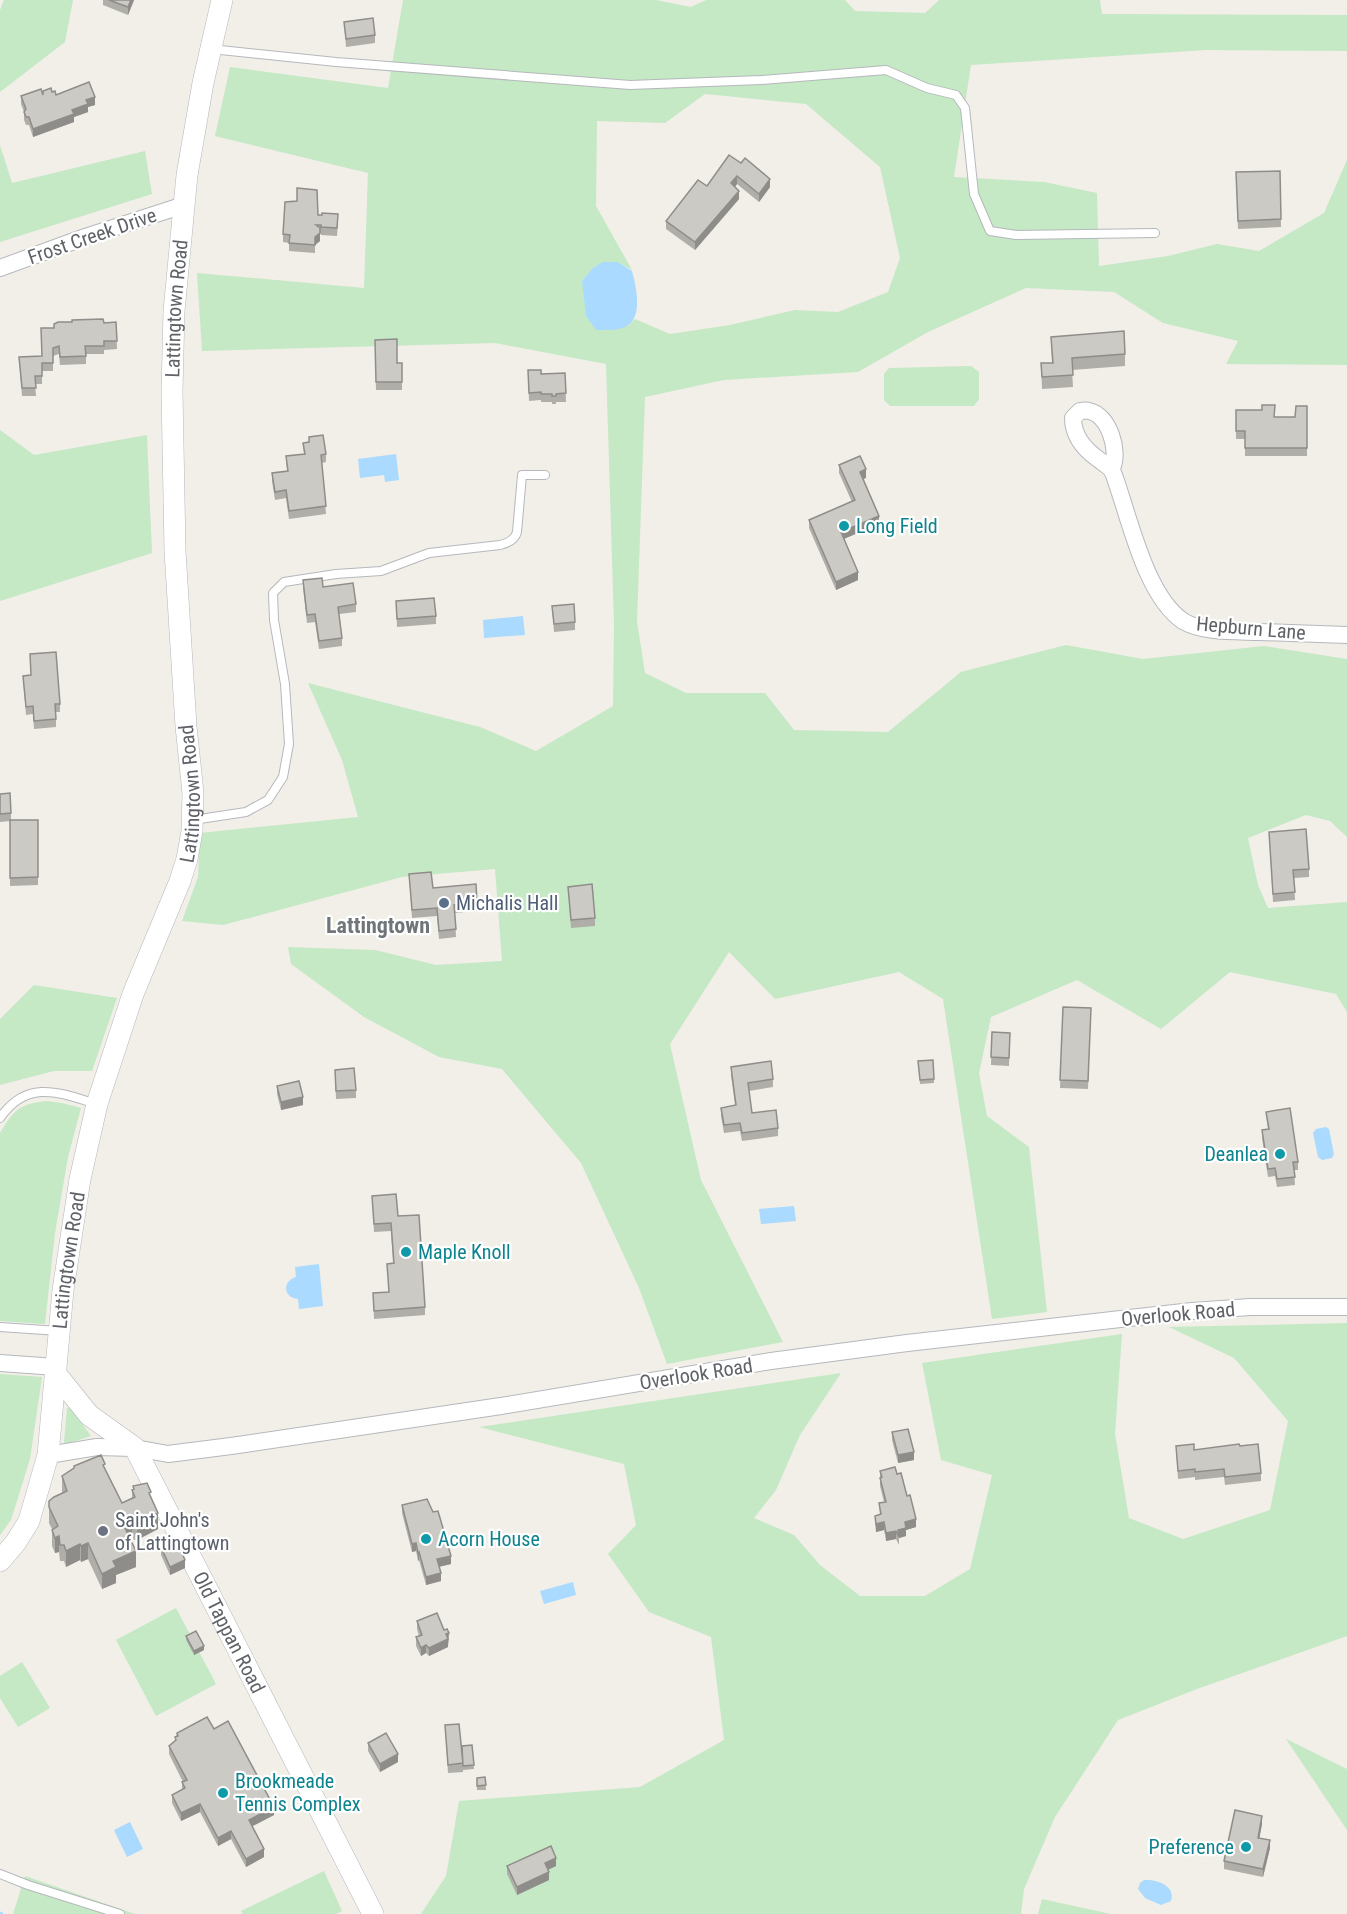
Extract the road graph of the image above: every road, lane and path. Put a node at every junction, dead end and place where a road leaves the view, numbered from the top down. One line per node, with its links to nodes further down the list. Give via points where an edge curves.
1 (222, 0): 2 (street, Lattingtown Road)
2 (211, 49): 3 (street, Lattingtown Road); 4 (lane, via 630,85 886,70 927,88 956,95 965,108 974,194 990,231 1016,235)
3 (184, 205): 5 (street, Frost Creek Drive); 9 (street, Lattingtown Road, via 174,311 173,414 175,551)
4 (1155, 233)
5 (0, 268)
6 (1112, 468): 8 (street, Hepburn Lane, via 1148,573 1162,600 1184,621 1201,628)
7 (545, 475): 9 (lane, via 522,476 518,532 500,546 429,553 381,571 284,582 273,593 289,744 283,777 268,800 246,812)
8 (1347, 635)
9 (192, 820): 10 (street, Lattingtown Road, via 180,881 133,994)
10 (97, 1104): 11 (lane, via 63,1093 42,1092 18,1099); 14 (street, Lattingtown Road, via 80,1179)
11 (0, 1118)
12 (1347, 1307): 17 (street, Overlook Road, via 1192,1311 907,1343 231,1446 168,1454)
13 (0, 1327): 14 (lane)
14 (60, 1331): 16 (street, Lattingtown Road)
15 (0, 1363): 16 (street)
16 (56, 1370): 17 (street, Old Tappan Road, via 89,1415); 18 (street, Lattingtown Road)
17 (135, 1448): 18 (street, Overlook Road, via 97,1447); 22 (street, Old Tappan Road)
18 (48, 1455): 19 (street, Lattingtown Road, via 29,1521)
19 (0, 1561)
20 (0, 1874): 21 (lane)
21 (120, 1914)
22 (373, 1914)

